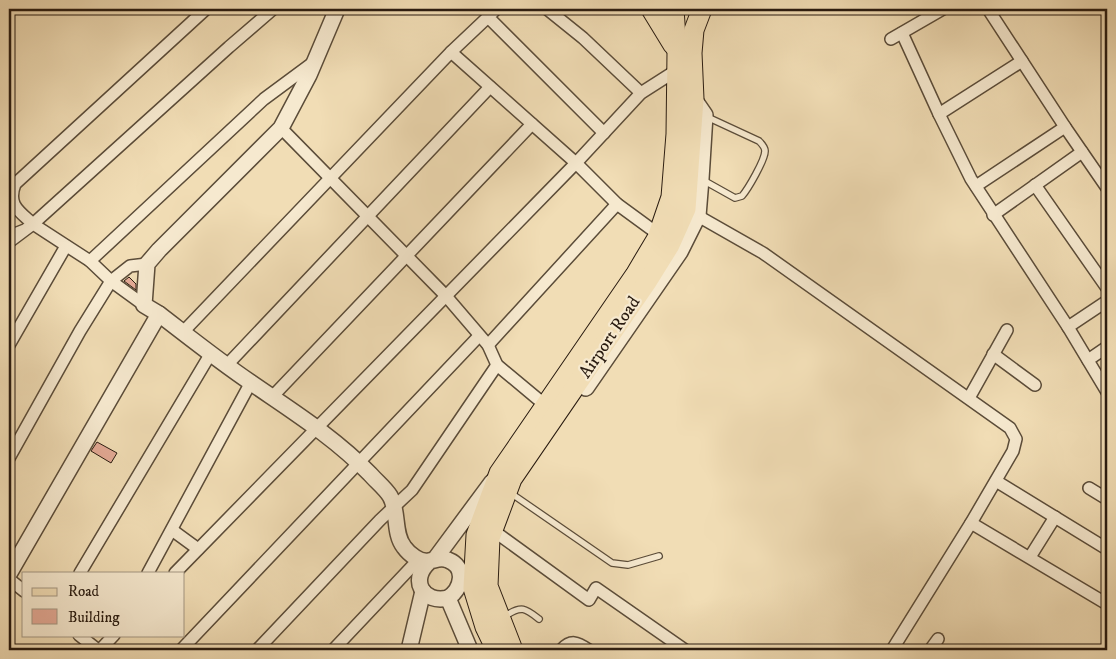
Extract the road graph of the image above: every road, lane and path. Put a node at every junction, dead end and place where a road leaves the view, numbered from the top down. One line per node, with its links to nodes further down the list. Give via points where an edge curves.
1 (206, 9): 37 (street, via 15,184 12,201)
2 (273, 9): 37 (street)
3 (337, 9): 16 (street)
4 (548, 9): 18 (street)
5 (651, 9): 14 (main road)
6 (674, 9): 14 (main road, Airport Road)
7 (702, 9): 19 (main road, Airport Road, via 694,30)
8 (943, 9): 11 (street)
9 (988, 9): 15 (street)
10 (492, 13): 13 (street); 25 (street)
11 (902, 33): 12 (street); 20 (street)
12 (891, 39)
13 (451, 52): 17 (street); 28 (street)
14 (677, 61): 18 (street); 39 (main road, Airport Road, via 672,197)
15 (1022, 61): 20 (street); 23 (street)
16 (314, 62): 24 (street); 43 (street, via 264,99)
17 (490, 87): 22 (street); 35 (street)
18 (640, 94): 25 (street)
19 (694, 99): 21 (street); 109 (main road, Airport Road, via 686,209 670,244 512,479 490,538 488,586)
20 (939, 114): 31 (street)
21 (705, 115): 29 (street); 29 (lane, via 759,141 765,152 742,196 735,198)
22 (532, 124): 27 (street); 42 (street)
23 (1065, 127): 26 (street); 31 (street)
24 (281, 128): 28 (street); 44 (street)
25 (604, 133): 27 (street)
26 (1082, 152): 30 (street); 32 (street)
27 (576, 163): 33 (street); 47 (street)
28 (331, 178): 35 (street); 53 (street)
29 (702, 179): 36 (street)
30 (1035, 185): 34 (street); 46 (street)
31 (976, 186): 34 (street)
32 (1107, 188)
33 (617, 204): 39 (street); 56 (street)
34 (993, 214): 51 (street)
35 (369, 216): 42 (street); 62 (street)
36 (698, 216): 67 (street, via 763,253); 75 (street, via 680,252)
37 (33, 224): 38 (lane); 40 (street); 41 (street)
38 (9, 233)
39 (658, 234): 68 (main road, Airport Road, via 635,275)
40 (9, 242)
41 (66, 246): 43 (street); 55 (street)
42 (408, 256): 47 (street); 66 (street)
43 (90, 261): 45 (street)
44 (147, 264): 45 (street, via 130,266); 49 (street)
45 (111, 281): 49 (street); 70 (street)
46 (1107, 288)
47 (446, 296): 54 (street); 69 (street)
48 (1107, 301): 51 (street)
49 (144, 305): 50 (street)
50 (159, 314): 53 (street); 91 (street)
51 (1068, 327): 60 (street)
52 (1007, 330): 59 (street)
53 (183, 332): 58 (street)
54 (479, 336): 56 (street); 71 (street)
55 (9, 345)
56 (488, 346): 61 (street)
57 (1107, 347): 60 (street)
58 (210, 353): 62 (street); 87 (street)
59 (993, 354): 64 (street); 67 (street)
60 (1088, 360): 65 (street)
61 (497, 364): 68 (street); 77 (street, via 412,490)
62 (227, 365): 63 (street)
63 (251, 382): 66 (street); 80 (street)
64 (1035, 385)
65 (1107, 392)
66 (273, 396): 69 (street)
67 (969, 398): 73 (street, via 1010,428 1016,439)
68 (545, 405): 72 (main road, Airport Road)
69 (317, 427): 71 (street); 83 (street)
70 (9, 458)
71 (358, 463): 77 (street, via 390,496); 103 (street)
72 (499, 473): 86 (street); 90 (main road, Airport Road, via 476,535)
73 (996, 481): 78 (street); 79 (street)
74 (1089, 488): 76 (street)
75 (512, 494): 81 (street); 84 (lane, via 612,563 628,565)
76 (1107, 499)
77 (395, 508): 86 (street, via 403,545 412,555); 104 (street)
78 (1055, 517): 82 (street); 85 (street)
79 (971, 523): 85 (street); 114 (street)
80 (172, 530): 83 (street); 88 (street)
81 (498, 534): 97 (street, via 498,584); 113 (street, via 589,600 596,588)
82 (1107, 548)
83 (198, 549): 89 (street)
84 (659, 556)
85 (1030, 558): 96 (street)
86 (428, 560): 90 (street, via 448,560); 94 (street, via 419,579); 105 (street)
87 (81, 572)
88 (149, 572)
89 (176, 572)
90 (467, 573): 95 (street, via 459,588); 108 (main road, Airport Road)
91 (9, 574)
92 (9, 579): 93 (street)
93 (22, 589)
94 (423, 591): 95 (street, via 434,599); 106 (street)
95 (448, 598): 107 (street)
96 (1107, 604)
97 (507, 615): 98 (lane, via 521,608); 110 (street)
98 (539, 619)
99 (80, 636): 102 (street)
100 (113, 636): 102 (street)
101 (938, 639): 115 (street)
102 (99, 650)
103 (181, 650)
104 (257, 650)
105 (333, 650)
106 (409, 650)
107 (470, 650)
108 (496, 650)
109 (513, 650)
110 (523, 650)
111 (561, 650): 112 (street, via 569,642 574,642)
112 (589, 650)
113 (685, 650)
114 (892, 650)
115 (930, 650)

